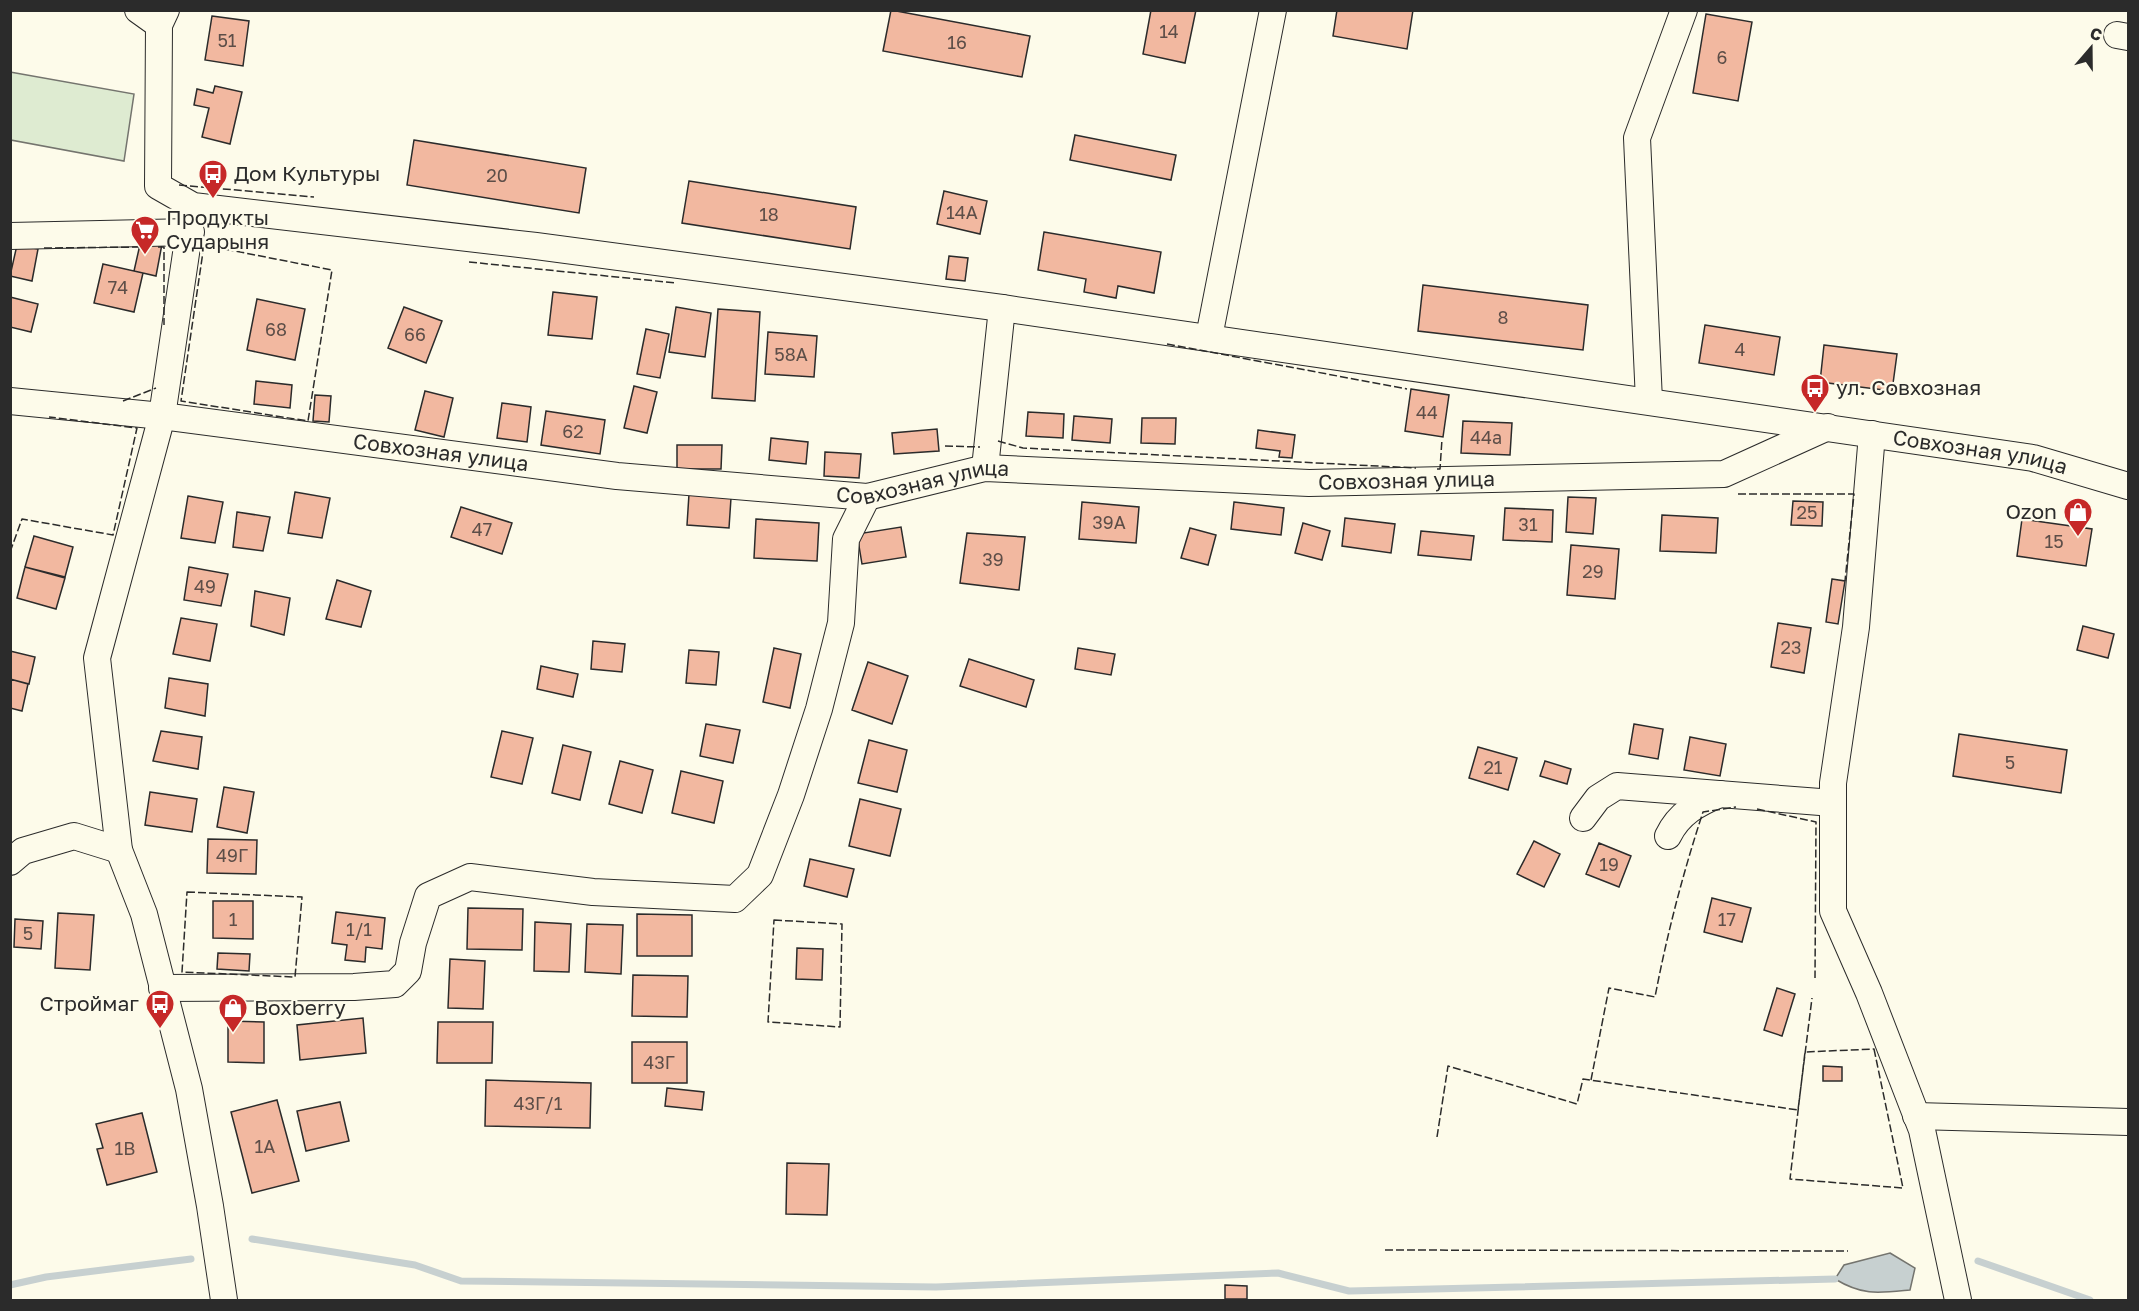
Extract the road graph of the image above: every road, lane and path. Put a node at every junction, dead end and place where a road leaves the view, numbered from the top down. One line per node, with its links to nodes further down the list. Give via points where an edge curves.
1 (138, 10): 4 (street)
2 (1273, 10): 9 (street)
3 (1684, 10): 11 (street, via 1637,138)
4 (163, 18): 5 (street, via 158,186)
5 (193, 206): 6 (street); 8 (street, Совхозная улица)
6 (191, 232): 7 (street); 12 (street)
7 (10, 236)
8 (1002, 308): 9 (street, Совхозная улица); 15 (street)
9 (1209, 337): 11 (street, Совхозная улица)
10 (10, 401): 12 (street, Совхозная улица)
11 (1649, 401): 13 (street, Совхозная улица)
12 (162, 416): 17 (street, Совхозная улица, via 616,476); 22 (street, via 97,658)
13 (1828, 427): 14 (street, Совхозная улица); 15 (street, Совхозная улица, via 1724,474 1309,483)
14 (1872, 434): 16 (street, Совхозная улица, via 2033,458); 19 (street, via 1856,627)
15 (985, 468): 17 (street, Совхозная улица)
16 (2128, 486)
17 (867, 497): 24 (street, via 846,539 841,622 795,784 760,875 735,899 593,892 470,877 428,896 408,971 395,984)
18 (1720, 794): 19 (street); 20 (street, via 1617,786 1598,798); 21 (street, via 1696,804 1674,823)
19 (1833, 803): 25 (street, via 1833,911)
20 (1583, 818)
21 (1668, 836)
22 (119, 850): 23 (street, via 74,836 23,851); 24 (street, via 144,914)
23 (10, 862)
24 (162, 988): 27 (street, via 189,1089)
25 (1916, 1116): 26 (street); 28 (street)
26 (2128, 1122)
27 (224, 1300)
28 (1958, 1300)

